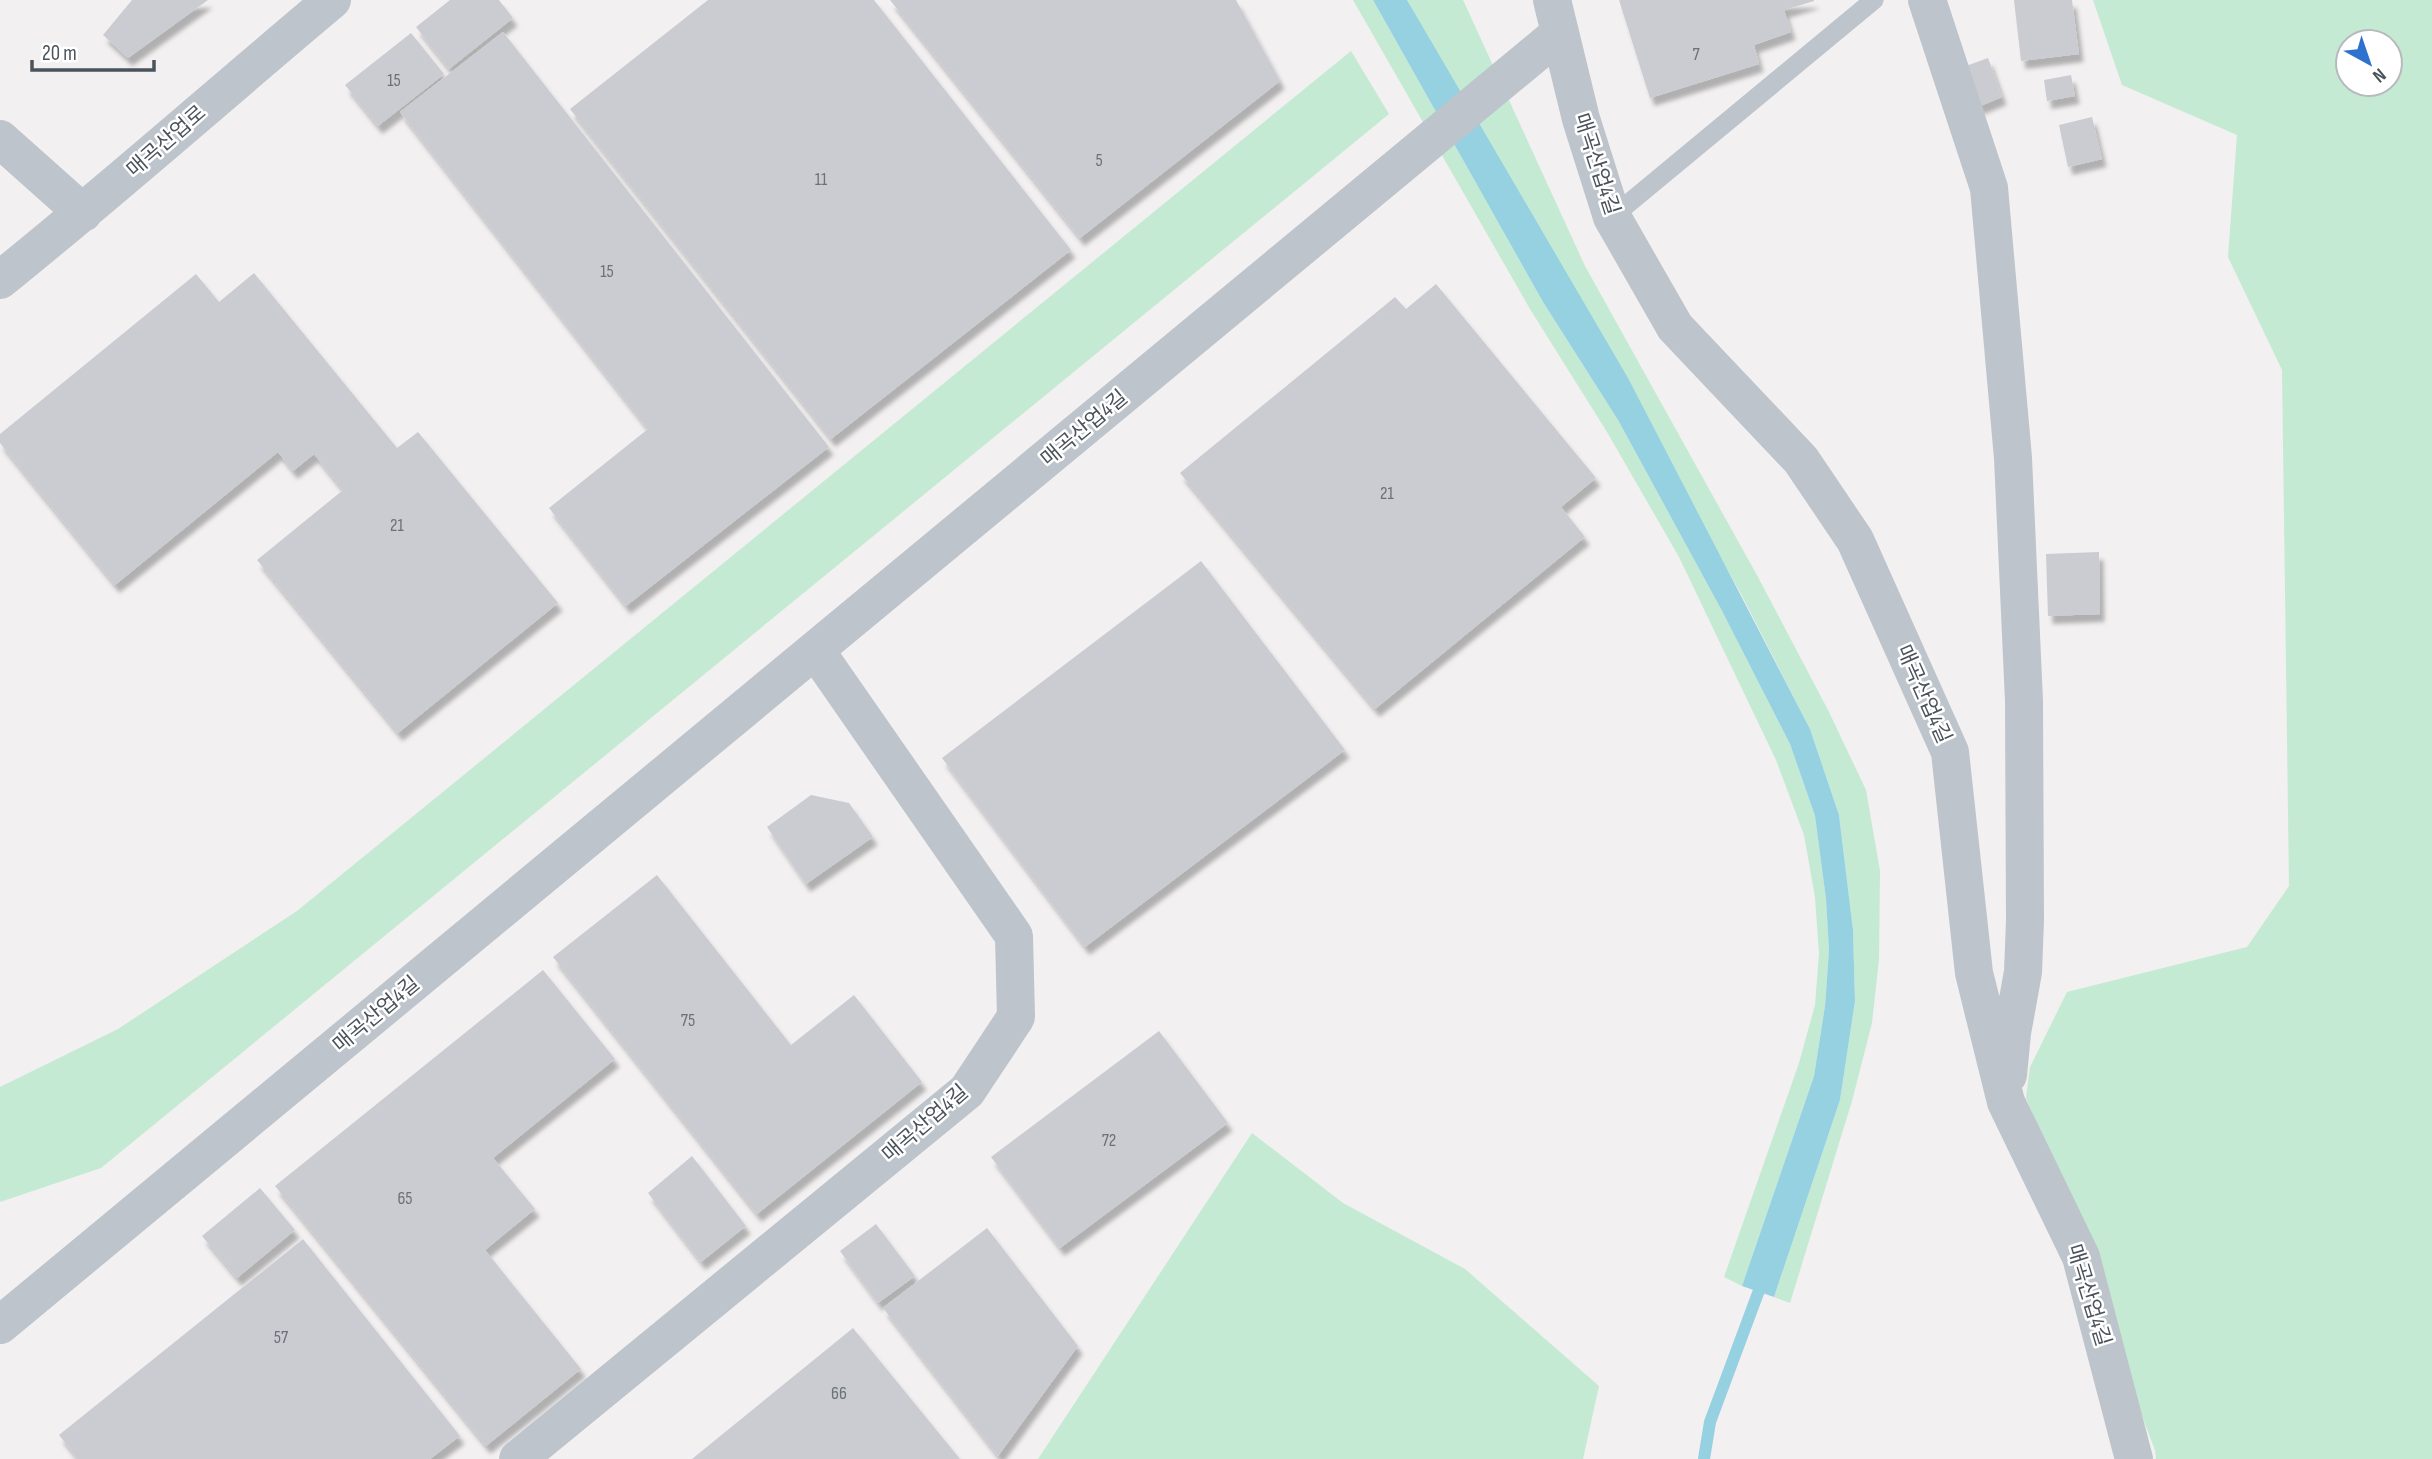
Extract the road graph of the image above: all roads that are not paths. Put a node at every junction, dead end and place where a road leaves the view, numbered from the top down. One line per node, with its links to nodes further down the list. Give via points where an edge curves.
1 (332, 0): 6 (street, 매곡산업로)
2 (1874, 0): 7 (lane)
3 (1927, 0): 10 (street, via 1989,188 2012,458 2024,701 2025,921)
4 (1556, 16): 7 (street, 매곡산업4길, via 1581,120); 9 (street, 매곡산업4길, via 1528,59)
5 (0, 139): 6 (street)
6 (83, 214): 8 (street, 매곡산업로)
7 (1612, 216): 10 (street, 매곡산업4길, via 1675,327 1801,460 1856,540 1945,740 1974,973)
8 (0, 280)
9 (816, 651): 11 (street, 매곡산업4길); 12 (street, 매곡산업4길, via 1014,936 1016,1017 967,1091)
10 (2006, 1102): 13 (street, 매곡산업4길, via 2081,1257)
11 (0, 1325)
12 (518, 1459)
13 (2134, 1459)

